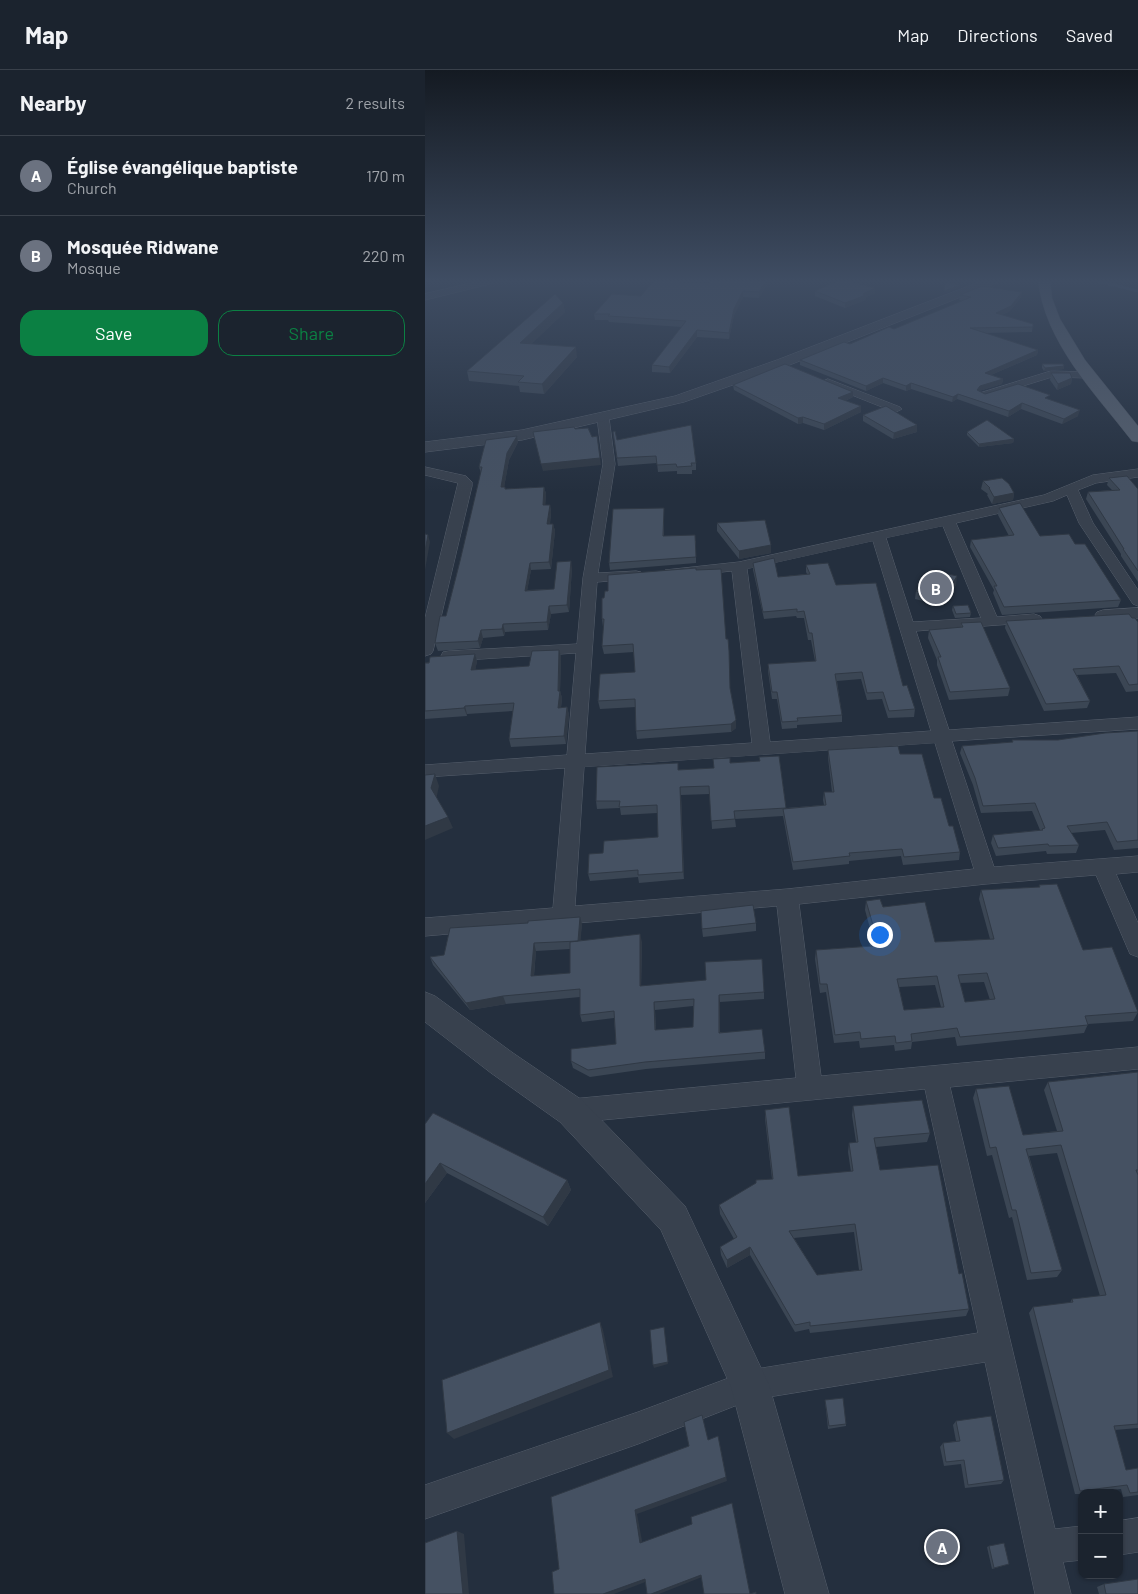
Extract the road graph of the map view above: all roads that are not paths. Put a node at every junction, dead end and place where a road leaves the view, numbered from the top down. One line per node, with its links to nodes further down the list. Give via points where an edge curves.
1 (814, 350): 3 (street)
2 (1072, 350): 5 (main road)
3 (781, 363): 4 (street); 9 (street, via 679,399)
4 (799, 370)
5 (1089, 375): 7 (street, via 1051,374); 10 (main road)
6 (817, 377): 8 (street)
7 (984, 395)
8 (896, 409)
9 (603, 418): 11 (street, via 521,435); 18 (street, via 609,464)
10 (1138, 438)
11 (425, 447)
12 (425, 472): 26 (street, via 461,479 465,486)
13 (1138, 473): 14 (street, via 1093,479)
14 (1070, 488): 15 (street, via 1048,498); 19 (street, via 1086,524)
15 (948, 521): 16 (street); 23 (street)
16 (877, 536): 17 (street); 24 (street)
17 (739, 566): 18 (street); 30 (street)
18 (590, 578): 25 (street)
19 (1138, 601)
20 (1138, 613): 21 (street)
21 (1089, 616)
22 (1050, 618): 23 (street)
23 (991, 622): 24 (street)
24 (907, 627): 29 (street)
25 (585, 648): 27 (street); 31 (street)
26 (425, 651)
27 (425, 658)
28 (1138, 723): 29 (street)
29 (941, 736): 30 (street); 35 (street)
30 (762, 748): 31 (street)
31 (576, 761): 32 (street); 37 (street)
32 (425, 772)
33 (1138, 864): 34 (street)
34 (1103, 867): 35 (street); 39 (street)
35 (986, 876): 36 (street)
36 (787, 897): 37 (street); 43 (street)
37 (563, 916): 38 (street)
38 (425, 927)
39 (1138, 948)
40 (425, 1005): 44 (street)
41 (1138, 1058): 42 (street)
42 (935, 1077): 43 (street); 45 (street)
43 (810, 1089): 44 (street)
44 (571, 1111): 46 (street, via 673,1218)
45 (996, 1345): 46 (street); 51 (street)
46 (750, 1385): 47 (street, via 638,1428); 52 (street)
47 (425, 1502)
48 (1138, 1536): 49 (street)
49 (1123, 1538)
50 (1078, 1544): 51 (street)
51 (1042, 1548): 53 (street)
52 (807, 1594)
53 (1053, 1594)

